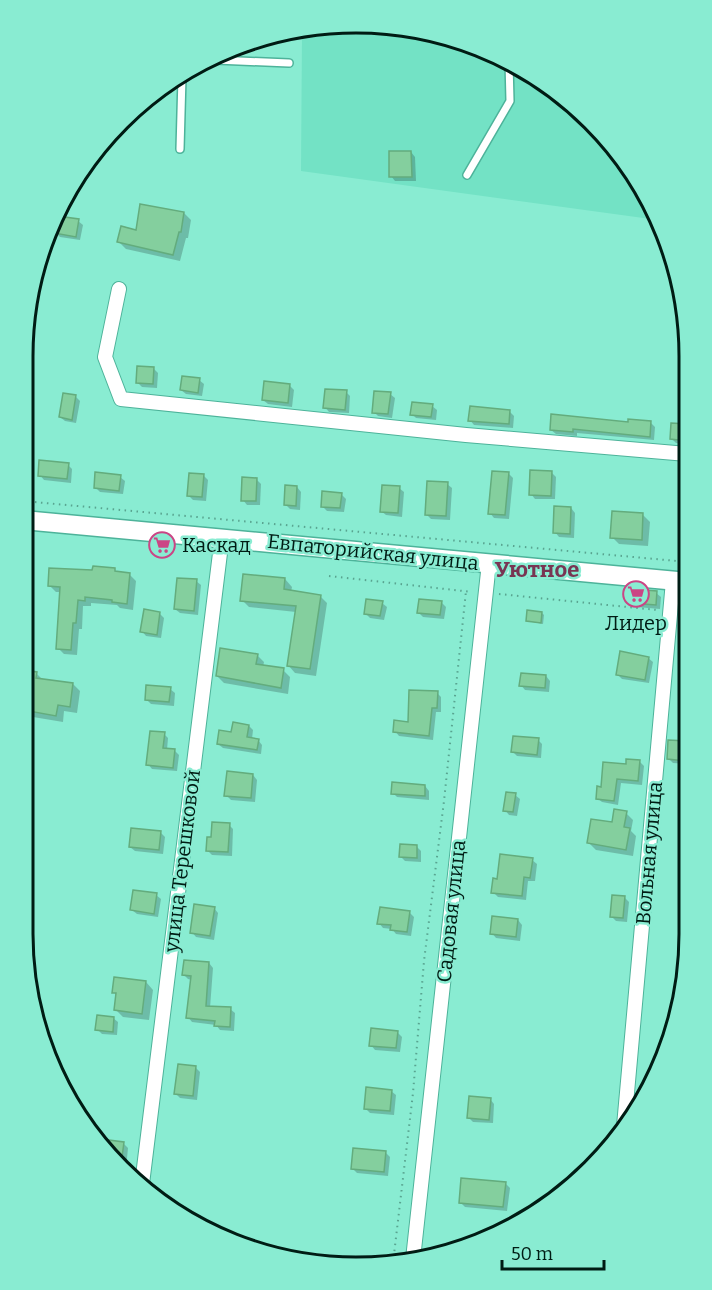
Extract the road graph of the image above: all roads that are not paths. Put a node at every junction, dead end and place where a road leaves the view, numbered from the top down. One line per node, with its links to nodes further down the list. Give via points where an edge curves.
1 (226, 60): 2 (lane)
2 (289, 63)
3 (509, 71): 6 (lane, via 510,101)
4 (182, 84): 5 (lane)
5 (180, 149)
6 (466, 175)
7 (119, 289): 8 (street, via 105,357 121,399)
8 (679, 453)
9 (33, 521): 10 (main road, Евпаторийская улица)
10 (222, 537): 11 (main road, Евпаторийская улица); 15 (street, улица Терешковой)
11 (489, 563): 12 (main road, Евпаторийская улица); 16 (street, Садовая улица)
12 (679, 582)
13 (679, 585): 14 (street, Вольная улица, via 671,611)
14 (625, 1113)
15 (143, 1177)
16 (414, 1252)

